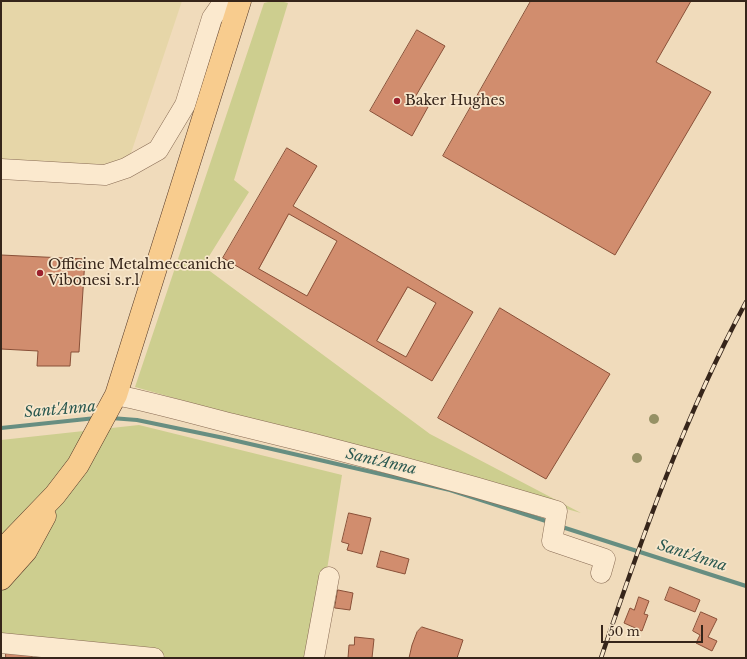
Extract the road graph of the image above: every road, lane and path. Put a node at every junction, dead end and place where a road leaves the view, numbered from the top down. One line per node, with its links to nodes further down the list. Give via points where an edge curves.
1 (224, 1): 3 (street, via 212,18 185,105 158,150 126,168 105,175)
2 (240, 1): 4 (main road)
3 (1, 169)
4 (113, 401): 5 (main road, via 78,465); 7 (street, via 142,400 335,448 557,511 552,541 605,559)
5 (55, 495): 6 (main road); 9 (main road, via 26,552)
6 (1, 552)
7 (601, 573)
8 (329, 578): 13 (street)
9 (1, 579)
10 (1, 643): 11 (street)
11 (127, 656): 12 (street)
12 (154, 658)
13 (314, 658)

